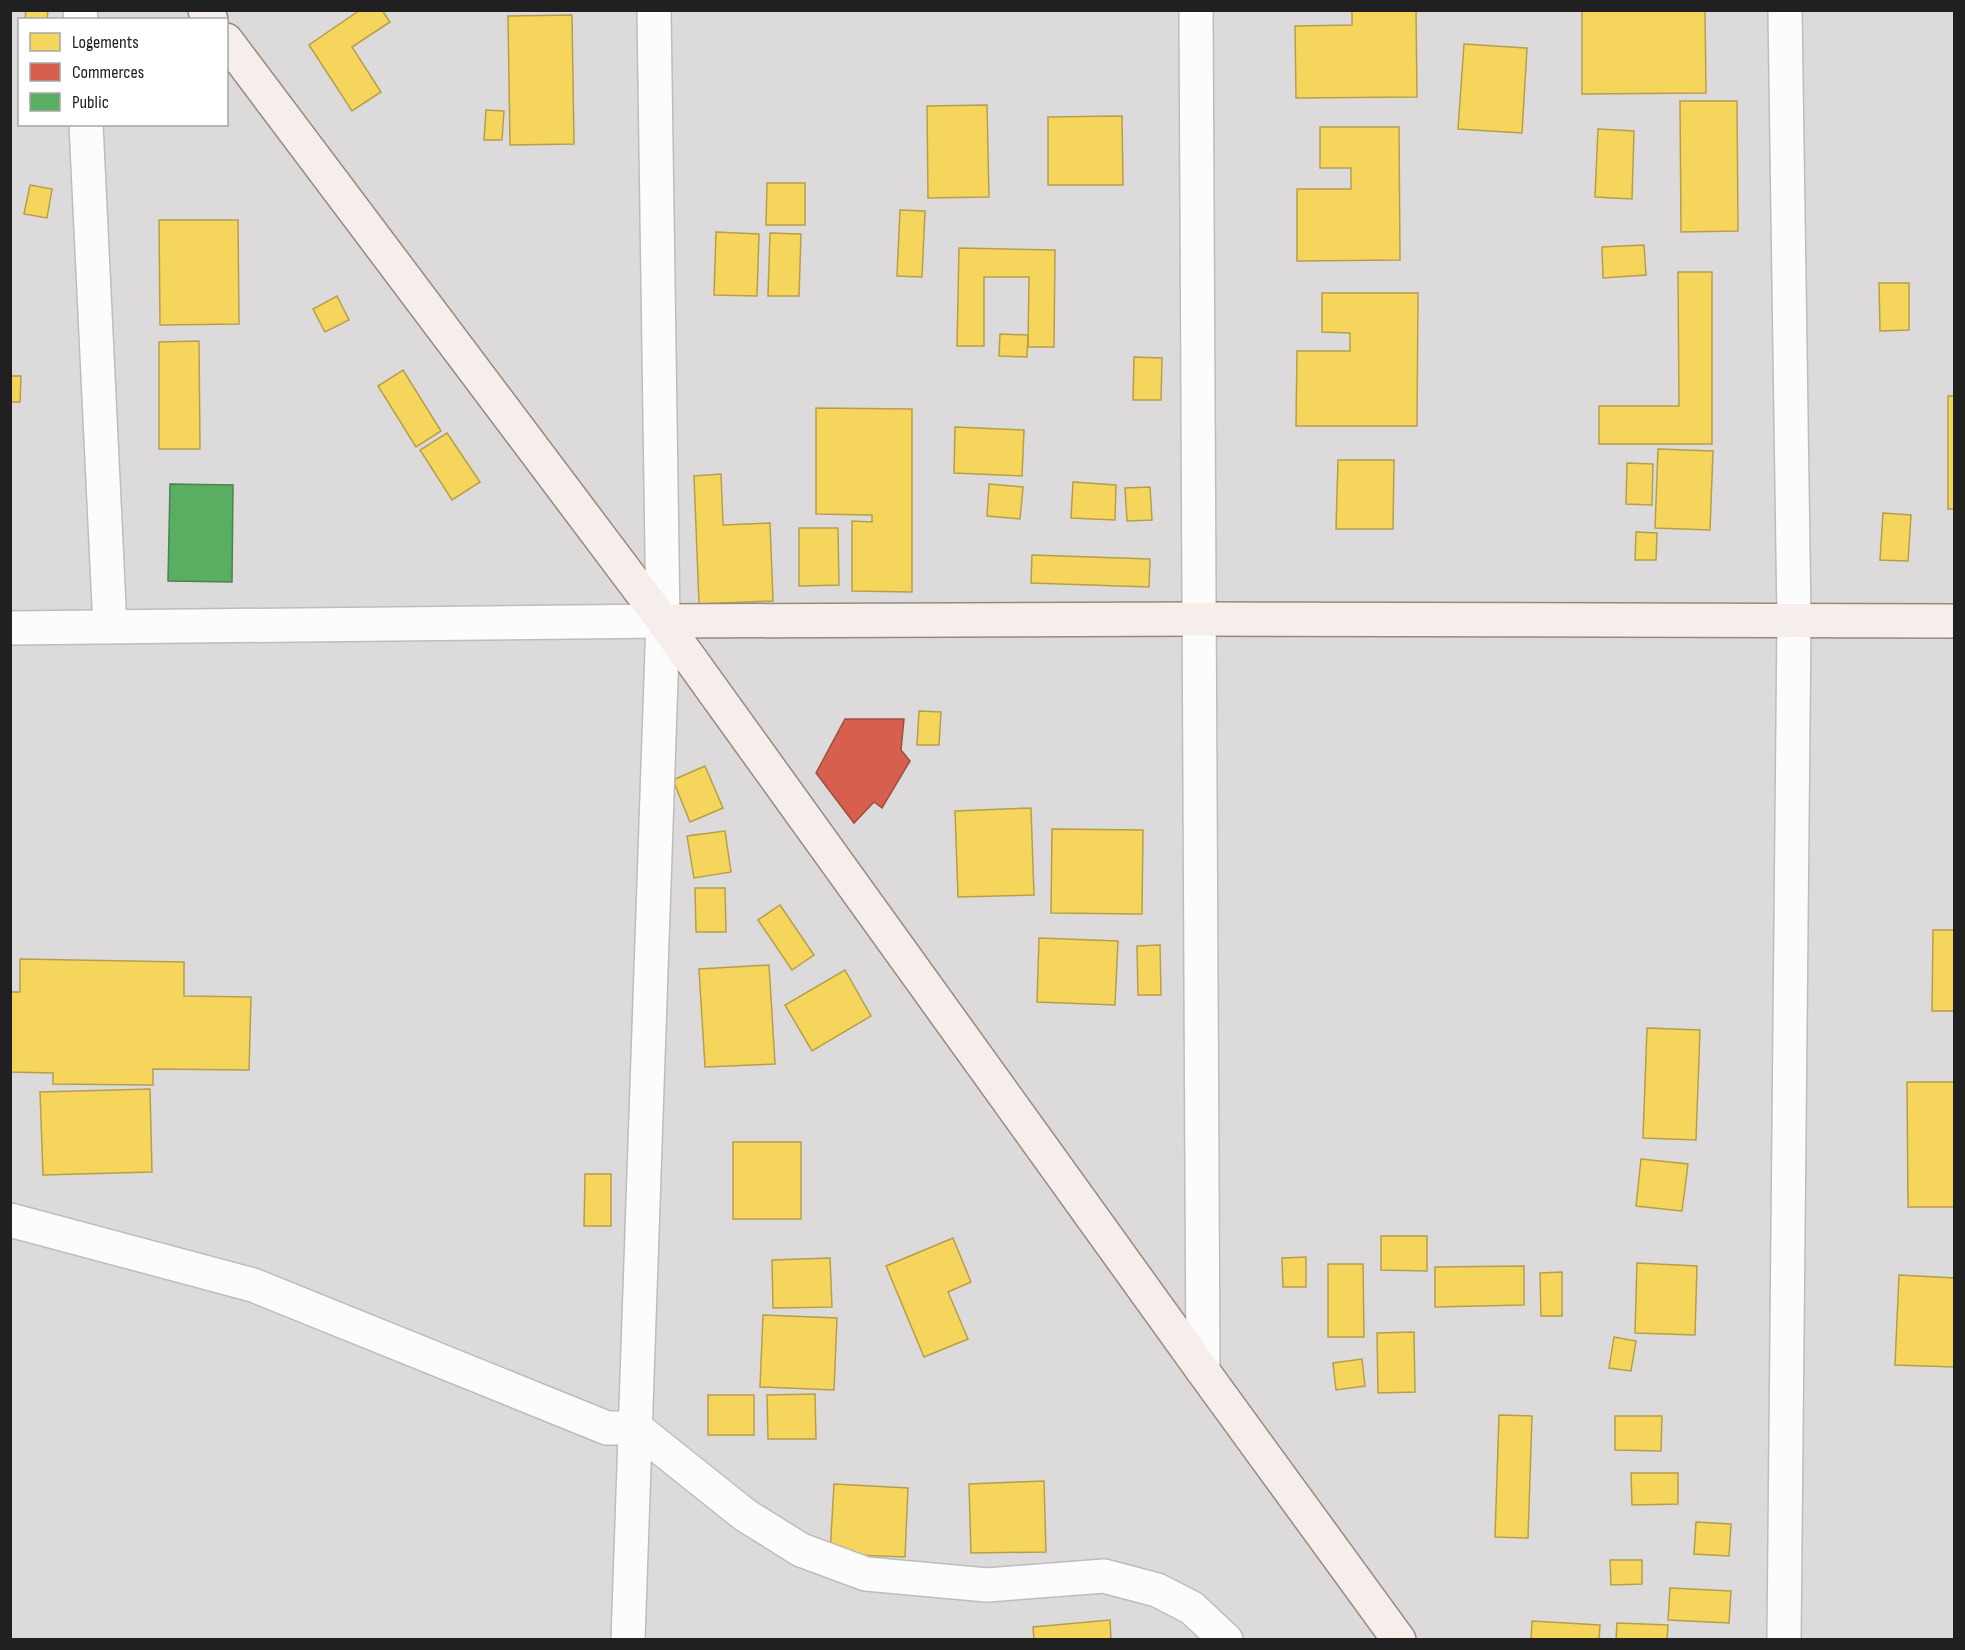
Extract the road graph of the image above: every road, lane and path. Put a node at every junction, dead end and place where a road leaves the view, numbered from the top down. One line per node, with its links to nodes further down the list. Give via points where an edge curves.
1 (654, 10): 8 (street)
2 (1196, 10): 6 (street)
3 (1785, 10): 7 (street)
4 (228, 43): 8 (main road)
5 (86, 126): 10 (street)
6 (1200, 619): 7 (main road); 8 (main road); 13 (street)
7 (1794, 620): 9 (main road); 18 (street)
8 (663, 621): 10 (street); 13 (main road); 14 (street)
9 (1954, 621)
10 (110, 627): 11 (street)
11 (10, 628)
12 (10, 1220): 14 (street, via 253,1285 607,1428)
13 (1203, 1371): 17 (main road)
14 (636, 1428): 15 (street); 16 (street, via 745,1515 801,1550 866,1574 987,1585 1104,1576 1156,1590 1192,1608)
15 (628, 1640)
16 (1226, 1640)
17 (1399, 1640)
18 (1784, 1640)

